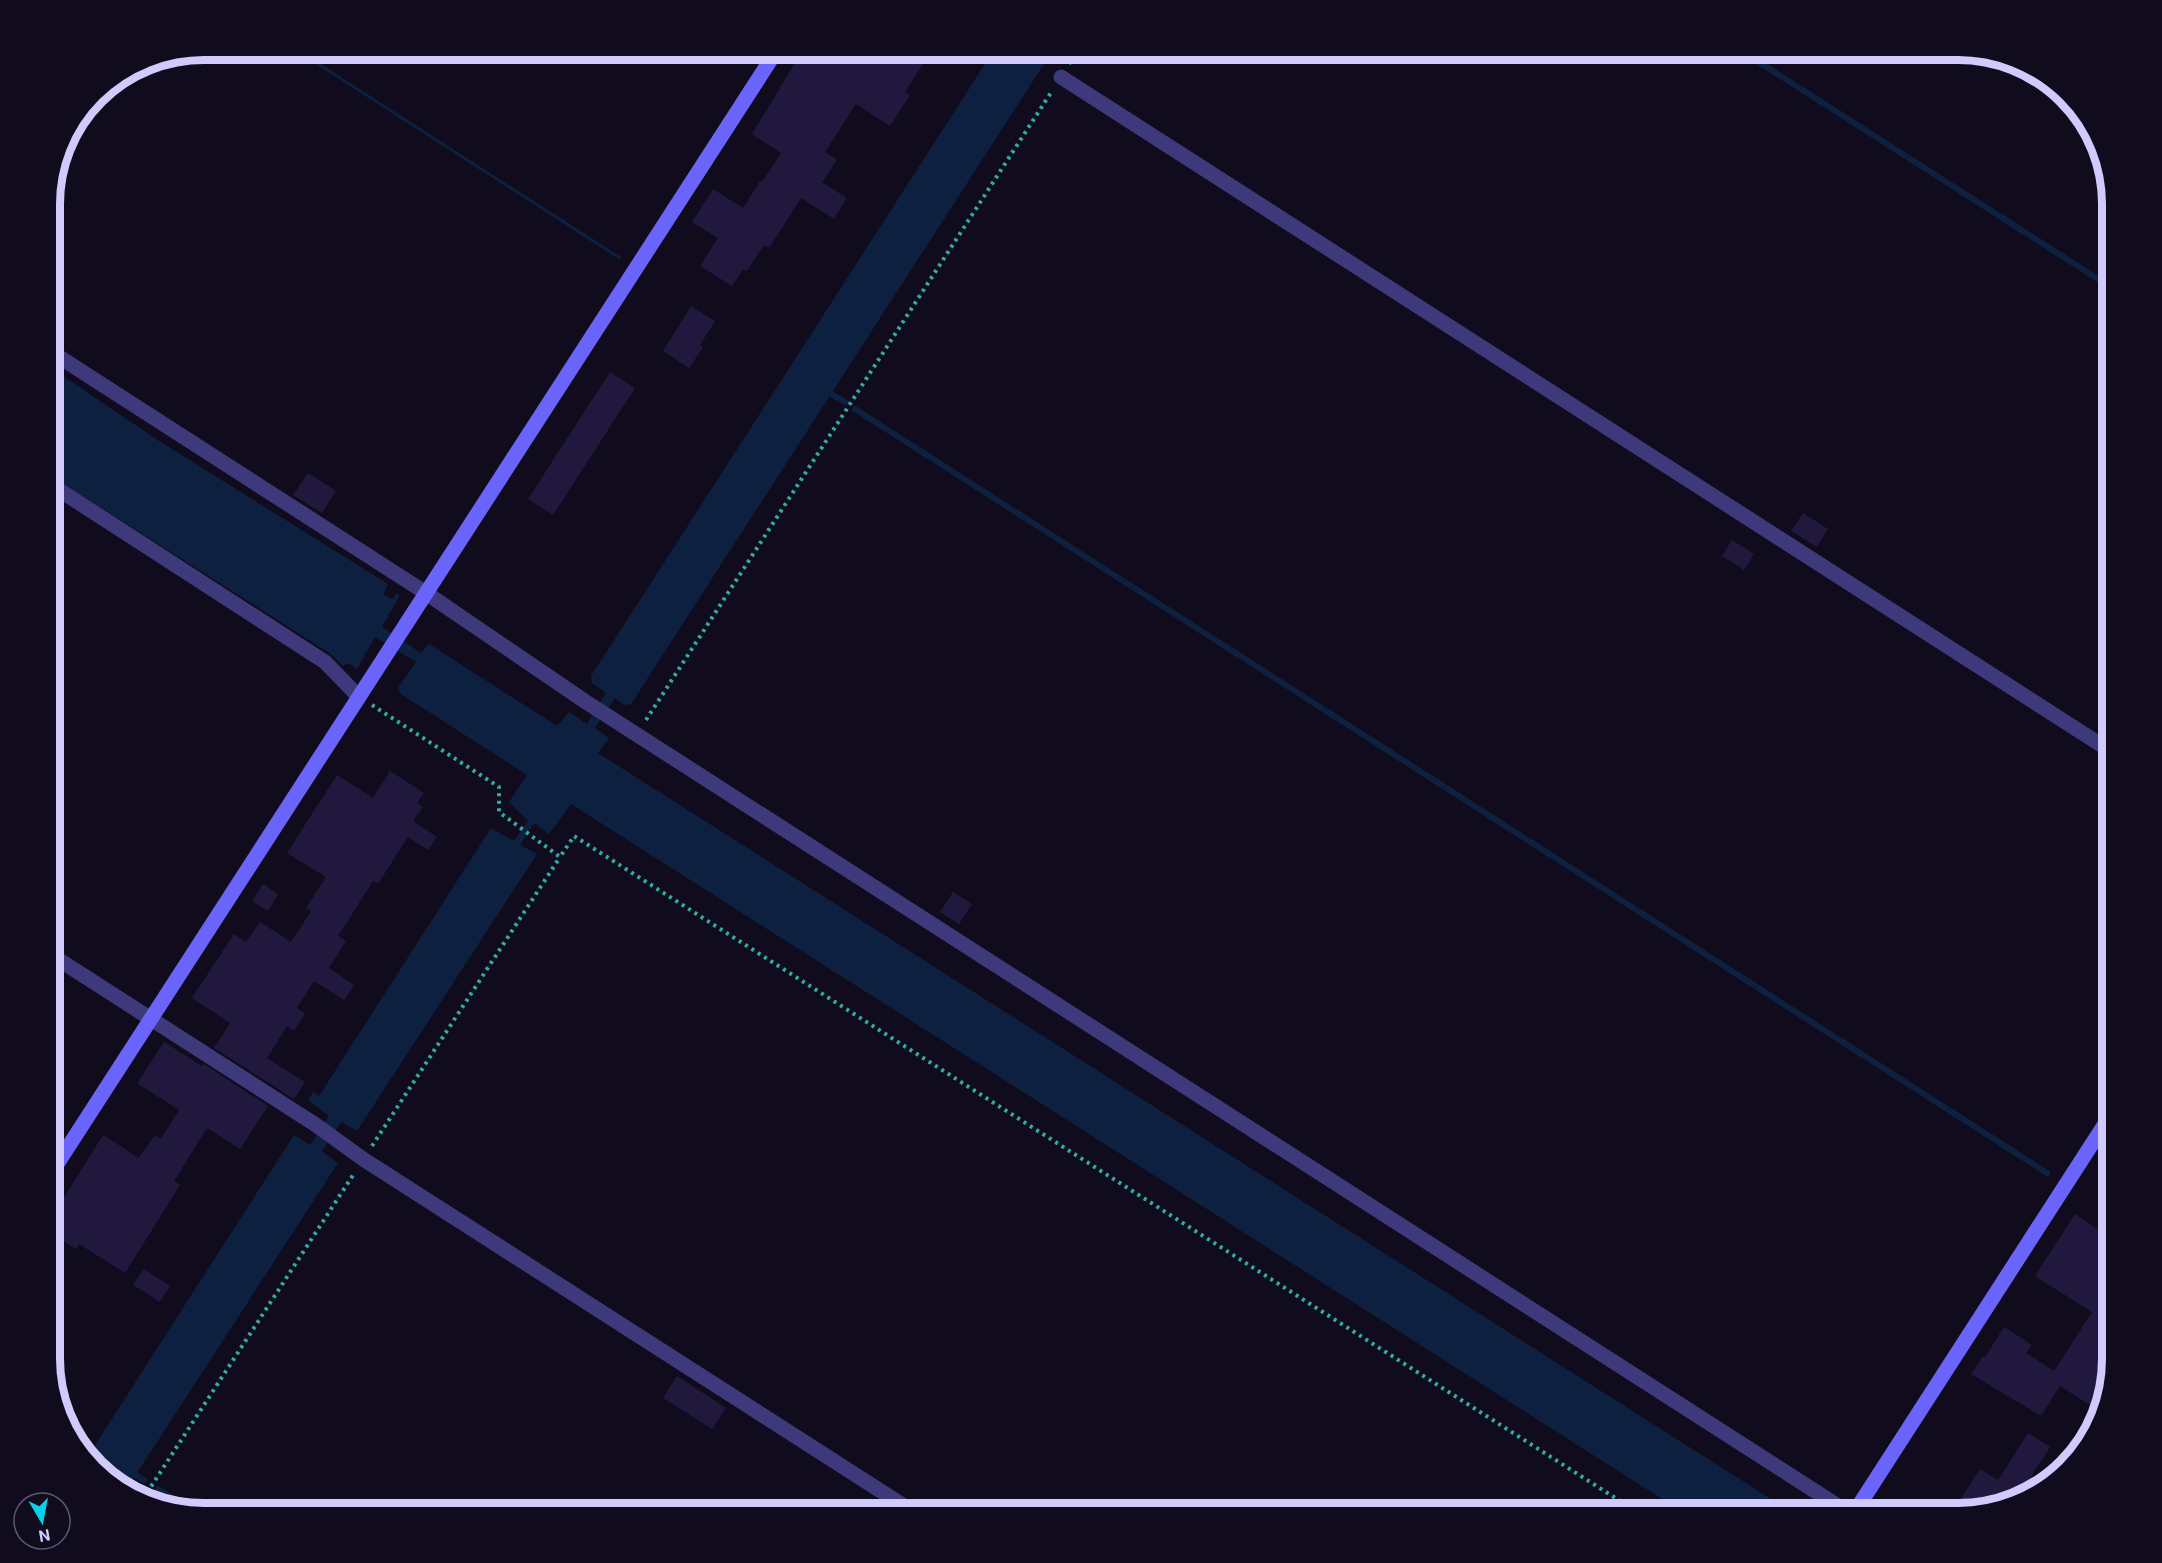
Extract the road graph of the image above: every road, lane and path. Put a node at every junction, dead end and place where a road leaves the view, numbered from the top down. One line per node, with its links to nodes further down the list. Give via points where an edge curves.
1 (771, 60): 6 (street)
2 (1072, 60): 3 (path)
3 (1061, 77): 8 (path); 9 (street)
4 (60, 357): 6 (street)
5 (60, 490): 7 (street, via 325,662)
6 (426, 593): 7 (street); 8 (street)
7 (359, 696): 10 (path, via 499,788 499,812); 12 (street)
8 (637, 734): 19 (street)
9 (2102, 746)
10 (560, 857): 14 (path); 18 (path, via 574,836)
11 (60, 961): 12 (street)
12 (150, 1020): 14 (street); 15 (street)
13 (2102, 1129): 20 (street)
14 (363, 1159): 16 (path); 17 (street)
15 (60, 1160)
16 (148, 1491)
17 (898, 1503)
18 (1622, 1503)
19 (1832, 1503)
20 (1861, 1503)

